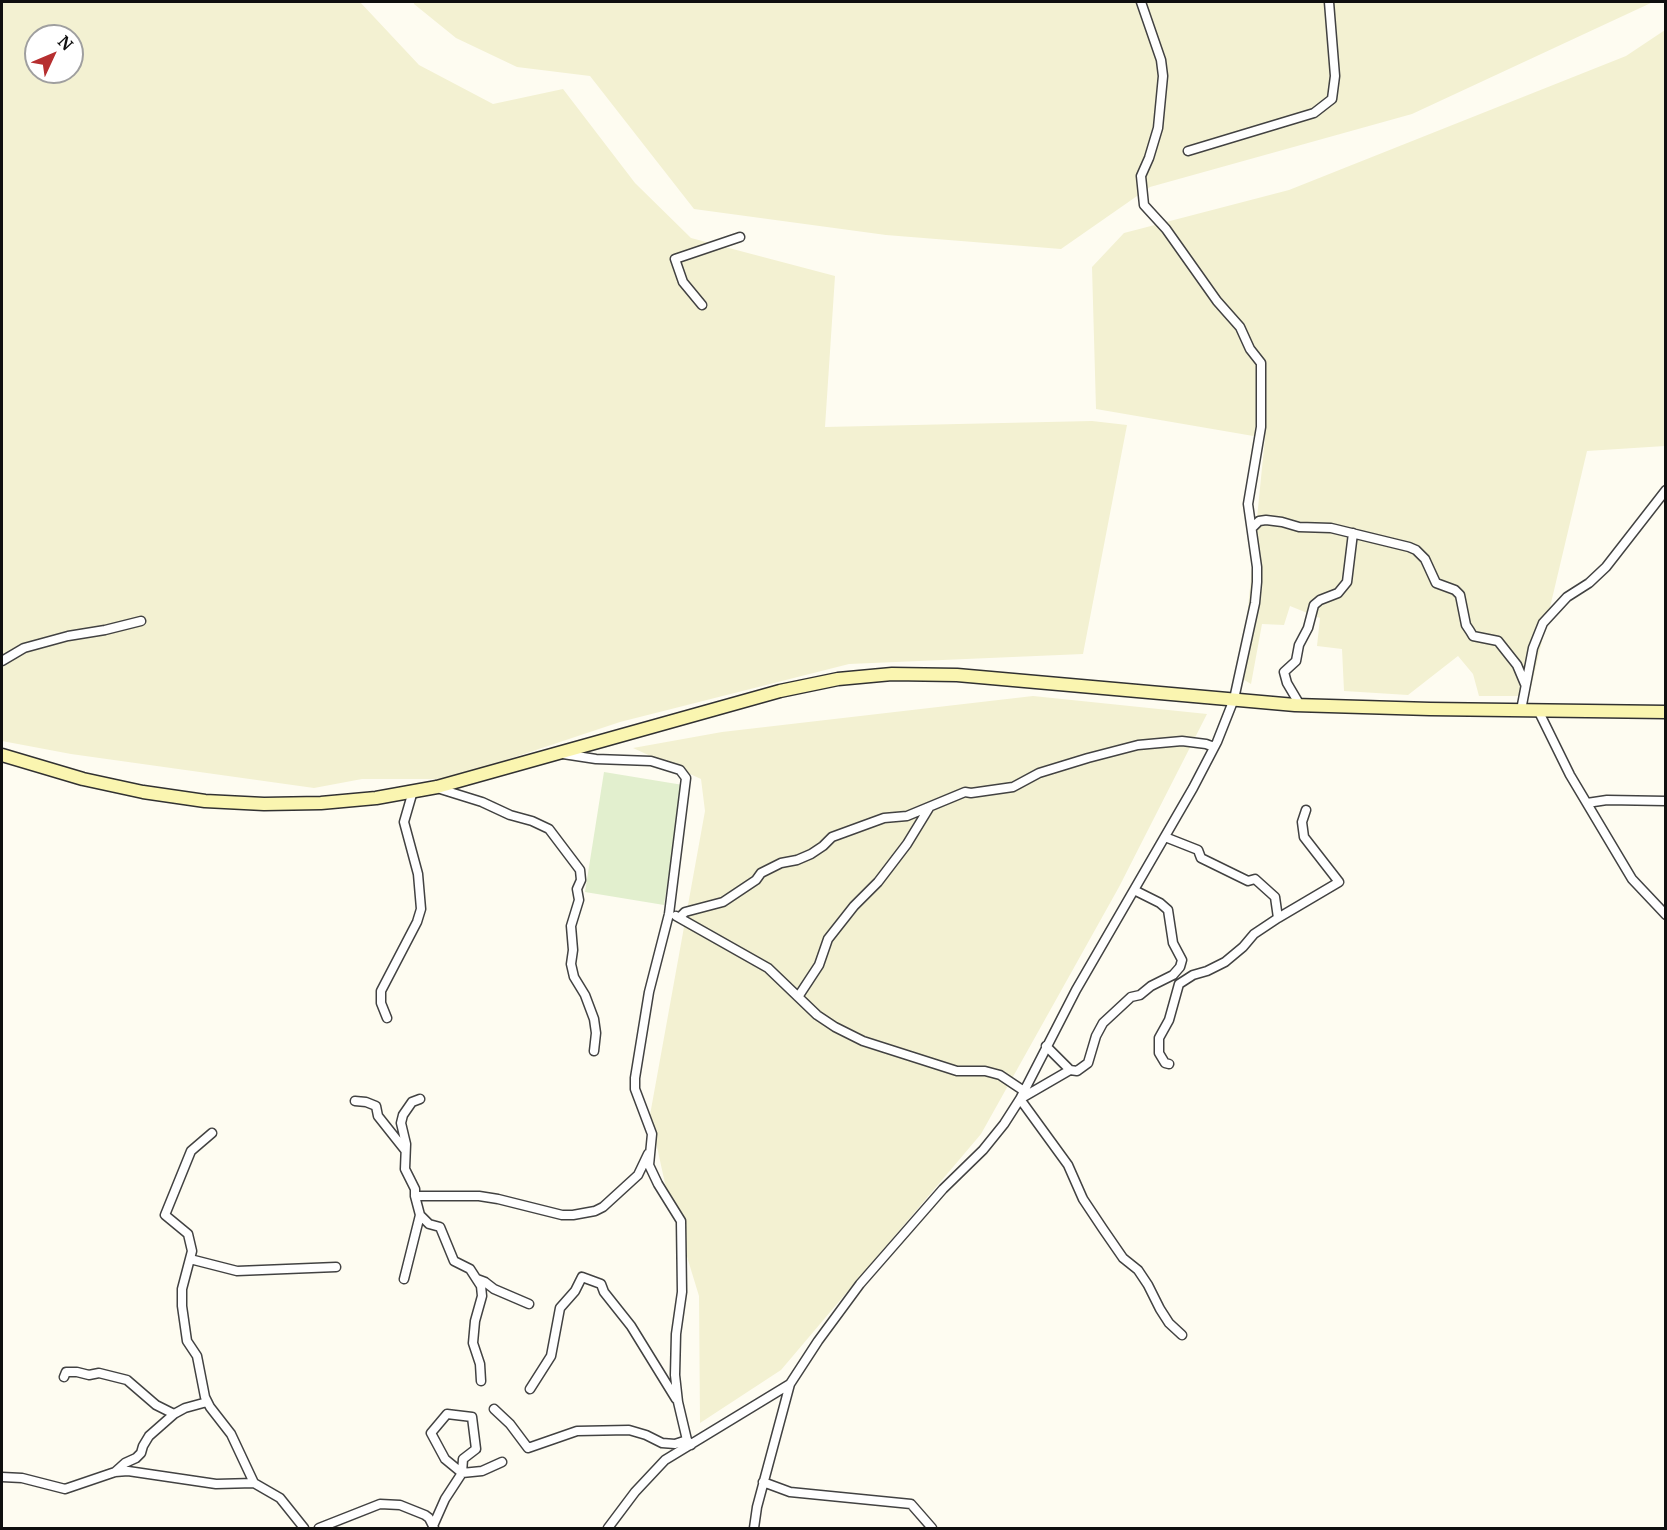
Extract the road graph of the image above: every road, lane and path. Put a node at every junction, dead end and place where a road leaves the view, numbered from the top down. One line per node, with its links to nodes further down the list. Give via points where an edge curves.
1 (1141, 2): 7 (street, via 1161,60 1162,76 1158,128 1141,176 1144,205 1240,327 1261,363 1261,427 1248,493)
2 (1329, 2): 3 (street, via 1335,76 1332,99 1314,113)
3 (1188, 151)
4 (740, 237): 5 (street, via 675,259 683,282)
5 (702, 305)
6 (1665, 490): 11 (street, via 1606,567 1567,597 1543,623)
7 (1252, 528): 8 (street, via 1259,521 1274,520); 12 (street, via 1257,567 1255,603)
8 (1353, 534): 11 (street, via 1409,547 1421,554 1436,583 1460,595 1466,625 1473,636 1498,641 1517,665); 13 (street, via 1347,582 1338,593 1314,605 1296,661 1284,672)
9 (141, 621): 10 (street, via 24,648)
10 (2, 661)
11 (1525, 684): 14 (street)
12 (1234, 699): 13 (main road); 17 (street); 18 (main road, via 957,675 869,676 780,691)
13 (1300, 705): 14 (main road)
14 (1521, 710): 15 (main road)
15 (1538, 710): 16 (main road); 23 (street)
16 (1665, 712)
17 (1214, 747): 24 (street, via 1182,741 1138,745 1039,773 1012,787 965,792); 26 (street)
18 (559, 753): 20 (main road); 28 (street, via 651,761 684,773 686,787)
19 (2, 755): 21 (main road, via 83,779 205,801 321,803)
20 (437, 788): 21 (main road); 35 (street, via 549,829 580,870 579,900 571,926 571,964 594,1019)
21 (413, 791): 33 (street, via 404,822 418,874 421,909 381,991)
22 (1665, 801): 23 (street)
23 (1587, 803): 29 (street, via 1632,879)
24 (929, 808): 30 (street, via 907,816 884,818 831,837 811,854 761,873 723,902 685,912); 32 (street, via 878,882 828,939 819,965)
25 (1306, 810): 31 (street, via 1302,822 1304,837 1339,882)
26 (1165, 837): 27 (street); 31 (street, via 1198,850 1201,858 1248,881 1255,879 1275,897)
27 (1134, 890): 34 (street); 37 (street, via 1168,910 1173,943 1182,960 1180,967 1173,975 1131,997 1103,1023 1088,1063 1077,1071)
28 (669, 914): 30 (street); 43 (street, via 649,992 634,1078 652,1134)
29 (1665, 915)
30 (680, 917): 32 (street, via 768,968)
31 (1278, 918): 36 (street, via 1254,934 1225,962 1179,984 1169,1020 1159,1038 1159,1053)
32 (798, 996): 38 (street, via 834,1027 863,1041 957,1071 1000,1075)
33 (387, 1018)
34 (1046, 1046): 37 (street); 38 (street)
35 (594, 1051)
36 (1169, 1064)
37 (1070, 1070): 38 (street)
38 (1022, 1095): 51 (street, via 1068,1165 1083,1199 1123,1258 1138,1270 1169,1323); 54 (street, via 983,1150 943,1189 860,1284)
39 (420, 1099): 42 (street, via 412,1102 403,1115)
40 (355, 1101): 42 (street, via 376,1106 378,1116)
41 (212, 1133): 46 (street, via 191,1151 165,1215 188,1234)
42 (405, 1150): 44 (street, via 405,1169 416,1189)
43 (649, 1152): 44 (street, via 638,1175 595,1211 562,1215 479,1196); 57 (street, via 652,1174 681,1221 682,1292 675,1357)
44 (415, 1196): 45 (street)
45 (420, 1215): 48 (street); 49 (street, via 429,1224 440,1227 454,1261 470,1269)
46 (190, 1259): 47 (street, via 237,1271); 56 (street, via 182,1288 184,1322 187,1341 197,1356)
47 (336, 1267)
48 (404, 1279)
49 (477, 1279): 50 (street); 53 (street, via 482,1296 473,1343)
50 (529, 1304)
51 (1182, 1335)
52 (63, 1377): 59 (street, via 66,1372 89,1376 99,1373 127,1380 156,1405)
53 (481, 1381)
54 (790, 1384): 60 (street); 65 (street)
55 (530, 1389): 57 (street, via 551,1356 560,1308 582,1277 601,1284)
56 (207, 1402): 59 (street); 66 (street, via 231,1434)
57 (678, 1402): 60 (street)
58 (494, 1409): 60 (street, via 528,1448 577,1431 629,1430 662,1443)
59 (174, 1414): 62 (street, via 149,1436 136,1458)
60 (689, 1442): 70 (street, via 657,1467)
61 (502, 1462): 63 (street, via 482,1471)
62 (114, 1472): 64 (street, via 65,1489); 66 (street, via 216,1484)
63 (462, 1473): 63 (street, via 445,1459 431,1433 447,1414 472,1417 476,1449 463,1459); 67 (street, via 445,1499)
64 (2, 1477)
65 (764, 1482): 71 (street); 72 (street, via 790,1492 904,1502 911,1504)
66 (254, 1483): 68 (street, via 280,1498)
67 (434, 1527): 69 (street, via 429,1518 400,1505 380,1504)
68 (304, 1528)
69 (319, 1528)
70 (608, 1528)
71 (754, 1528)
72 (932, 1528)

